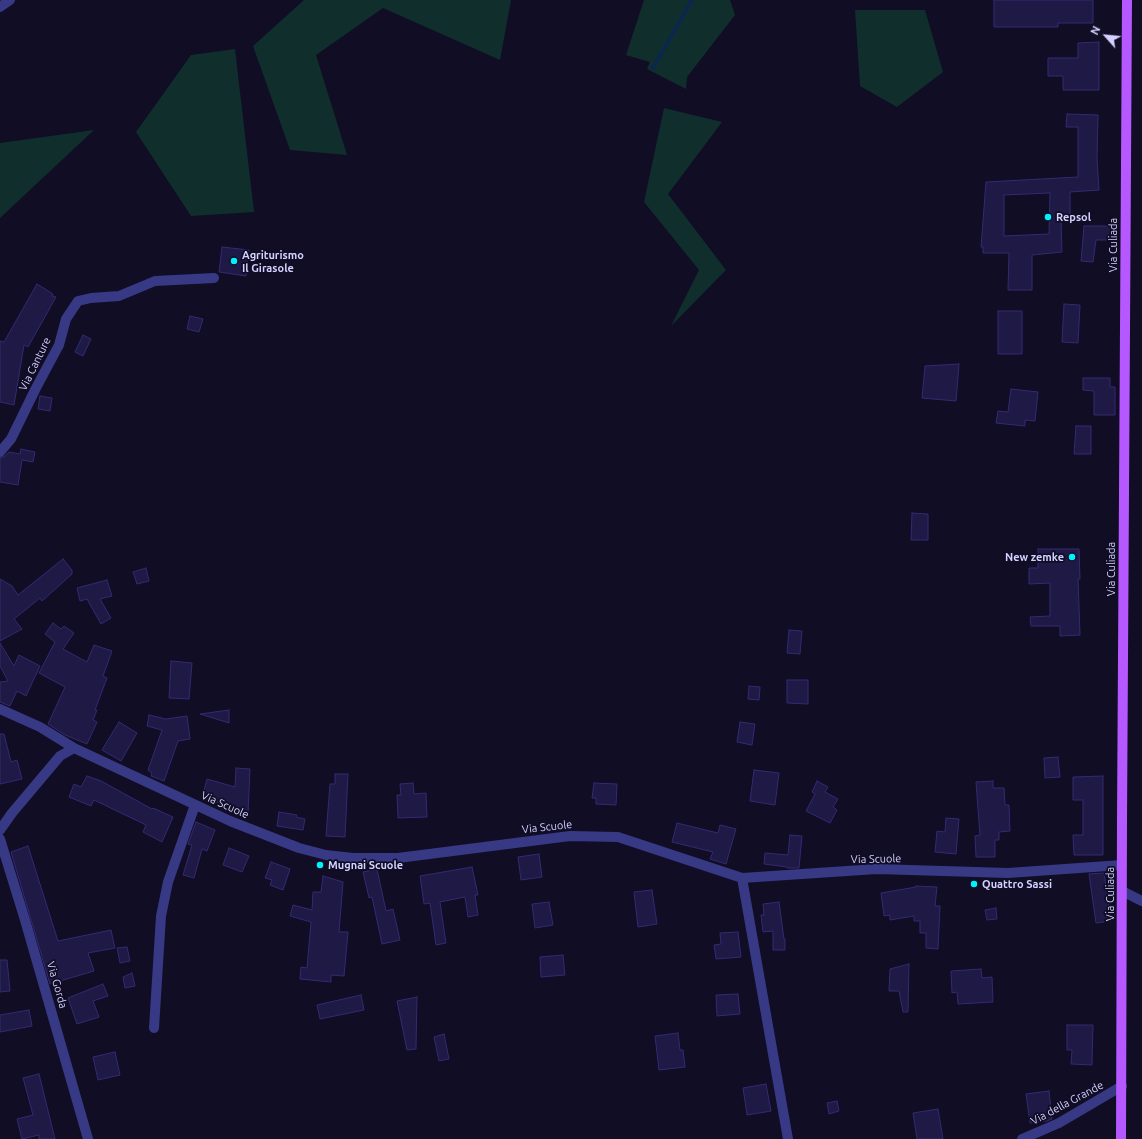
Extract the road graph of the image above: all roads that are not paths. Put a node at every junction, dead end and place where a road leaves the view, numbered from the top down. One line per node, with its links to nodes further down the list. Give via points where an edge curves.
1 (10, 0): 3 (street)
2 (1127, 0): 11 (main road, Via Culiada)
3 (0, 7)
4 (214, 278): 5 (street, Via Canture, via 155,281 119,296 78,301 66,319 59,345 11,439)
5 (0, 452)
6 (0, 709): 7 (street, Via Scuole, via 40,727)
7 (74, 748): 8 (street, Via Scuole); 9 (street, via 60,756)
8 (195, 805): 12 (street, Via Scuole, via 298,848 326,855 398,858 570,836 618,837); 15 (street, via 168,882 161,916)
9 (0, 830)
10 (0, 839): 17 (street, Via Gorda)
11 (1122, 865): 12 (street, Via Scuole, via 1008,873 877,870); 13 (main road, Via Culiada)
12 (742, 878): 18 (street)
13 (1122, 891): 14 (street); 16 (main road, Via Culiada)
14 (1142, 901)
15 (154, 1028)
16 (1122, 1086): 19 (street, Via della Grande, via 1059,1123); 20 (main road, Via Culiada)
17 (88, 1139)
18 (788, 1139)
19 (1022, 1139)
20 (1121, 1139)

